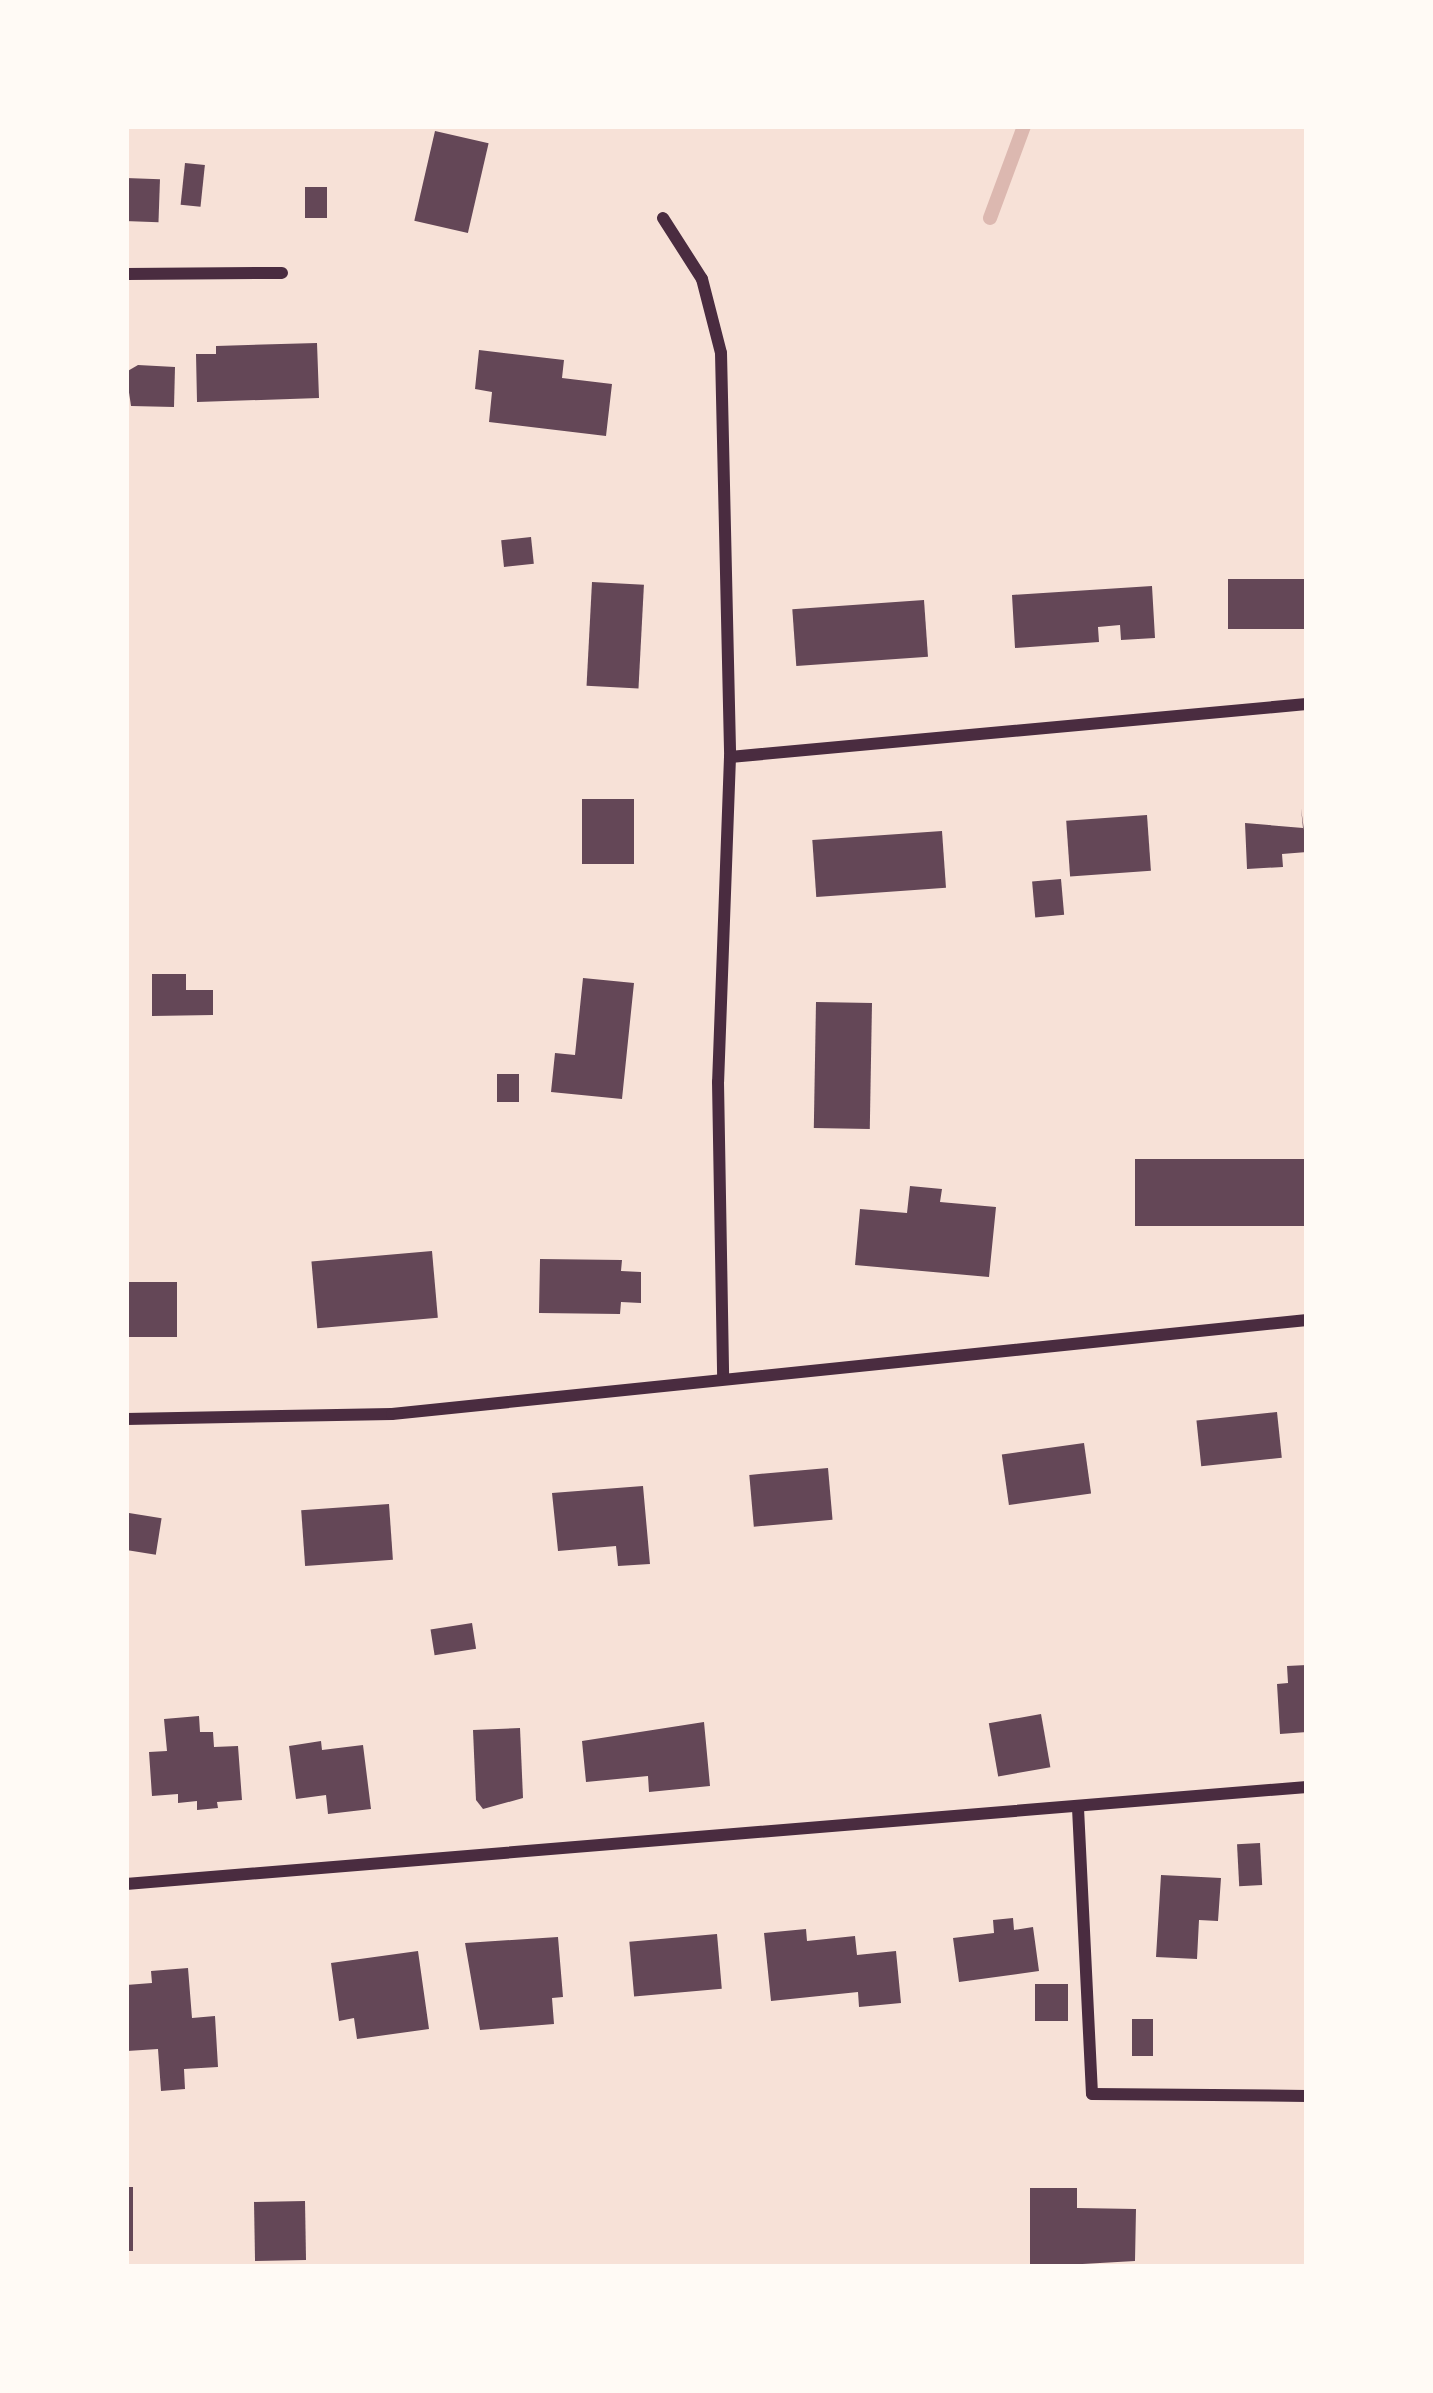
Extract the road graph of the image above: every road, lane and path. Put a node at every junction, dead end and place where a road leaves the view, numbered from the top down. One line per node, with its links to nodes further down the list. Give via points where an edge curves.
1 (663, 218): 5 (street, via 702,279 721,352)
2 (282, 273): 3 (street)
3 (126, 274)
4 (1307, 704): 5 (street)
5 (730, 757): 7 (street, via 718,1082)
6 (1307, 1320): 7 (street)
7 (723, 1376): 8 (street, via 392,1414)
8 (126, 1419)
9 (1307, 1787): 10 (street)
10 (1078, 1808): 11 (street); 12 (street, via 1092,2094)
11 (126, 1884)
12 (1307, 2096)

